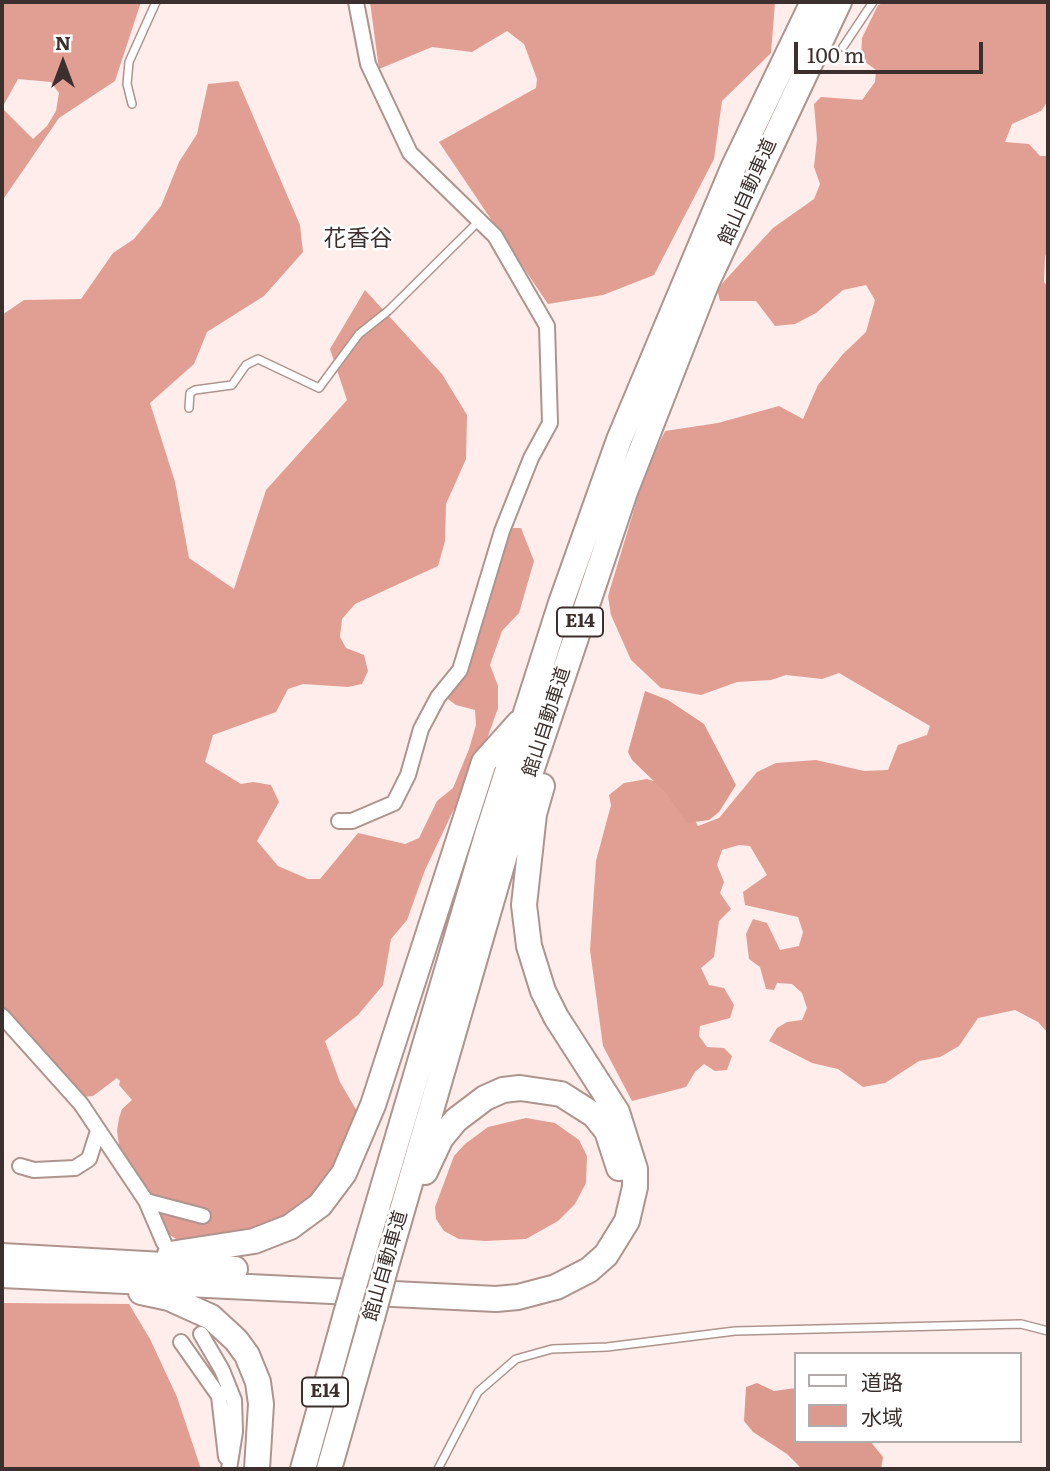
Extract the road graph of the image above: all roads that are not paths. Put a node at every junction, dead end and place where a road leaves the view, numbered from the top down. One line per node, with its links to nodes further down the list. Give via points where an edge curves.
1 (156, 2): 7 (lane, via 129,62 127,84)
2 (356, 2): 8 (street, via 368,64 410,153)
3 (813, 2): 11 (highway, 館山自動車道 / E14, via 734,166 619,440)
4 (839, 2): 10 (highway, 館山自動車道 / E14, via 707,282)
5 (873, 2): 6 (lane)
6 (844, 47)
7 (132, 103)
8 (479, 221): 9 (lane, via 359,334 319,388 258,359 246,365 232,385 190,393); 12 (street, via 495,236 547,326 550,423 502,531 460,670 421,729 408,775 394,803 352,821)
9 (189, 408)
10 (594, 582): 17 (highway, 館山自動車道 / E14, via 517,813); 21 (highway, via 534,814 524,905 529,946 543,991 606,1091 628,1140 635,1187 617,1241 575,1278 556,1287 496,1299)
11 (524, 717): 21 (highway, via 484,762 373,1105 354,1154 335,1186 305,1218 254,1241); 28 (highway, 館山自動車道 / E14, bridge)
12 (339, 821)
13 (2, 1016): 14 (street, via 81,1104)
14 (98, 1131): 15 (street, via 89,1159 75,1168); 16 (street, via 119,1149)
15 (20, 1166)
16 (146, 1202): 18 (street); 19 (street)
17 (404, 1204): 21 (highway, via 441,1138 485,1098 503,1090 540,1089 580,1103 607,1131 620,1169 617,1208 599,1240 564,1266 529,1279 461,1283); 29 (highway, 館山自動車道 / E14, bridge)
18 (203, 1216)
19 (164, 1243)
20 (2, 1256): 21 (highway)
21 (102, 1270): 22 (highway); 27 (highway, via 195,1308 236,1340 258,1382 262,1427)
22 (2, 1275)
23 (1048, 1331): 30 (lane, via 1021,1324 735,1331 552,1349 516,1359 478,1392)
24 (201, 1334): 26 (street, via 234,1400 235,1432)
25 (181, 1342): 26 (street, via 219,1396)
26 (228, 1469)
27 (257, 1469)
28 (303, 1469)
29 (329, 1469)
30 (438, 1469)

